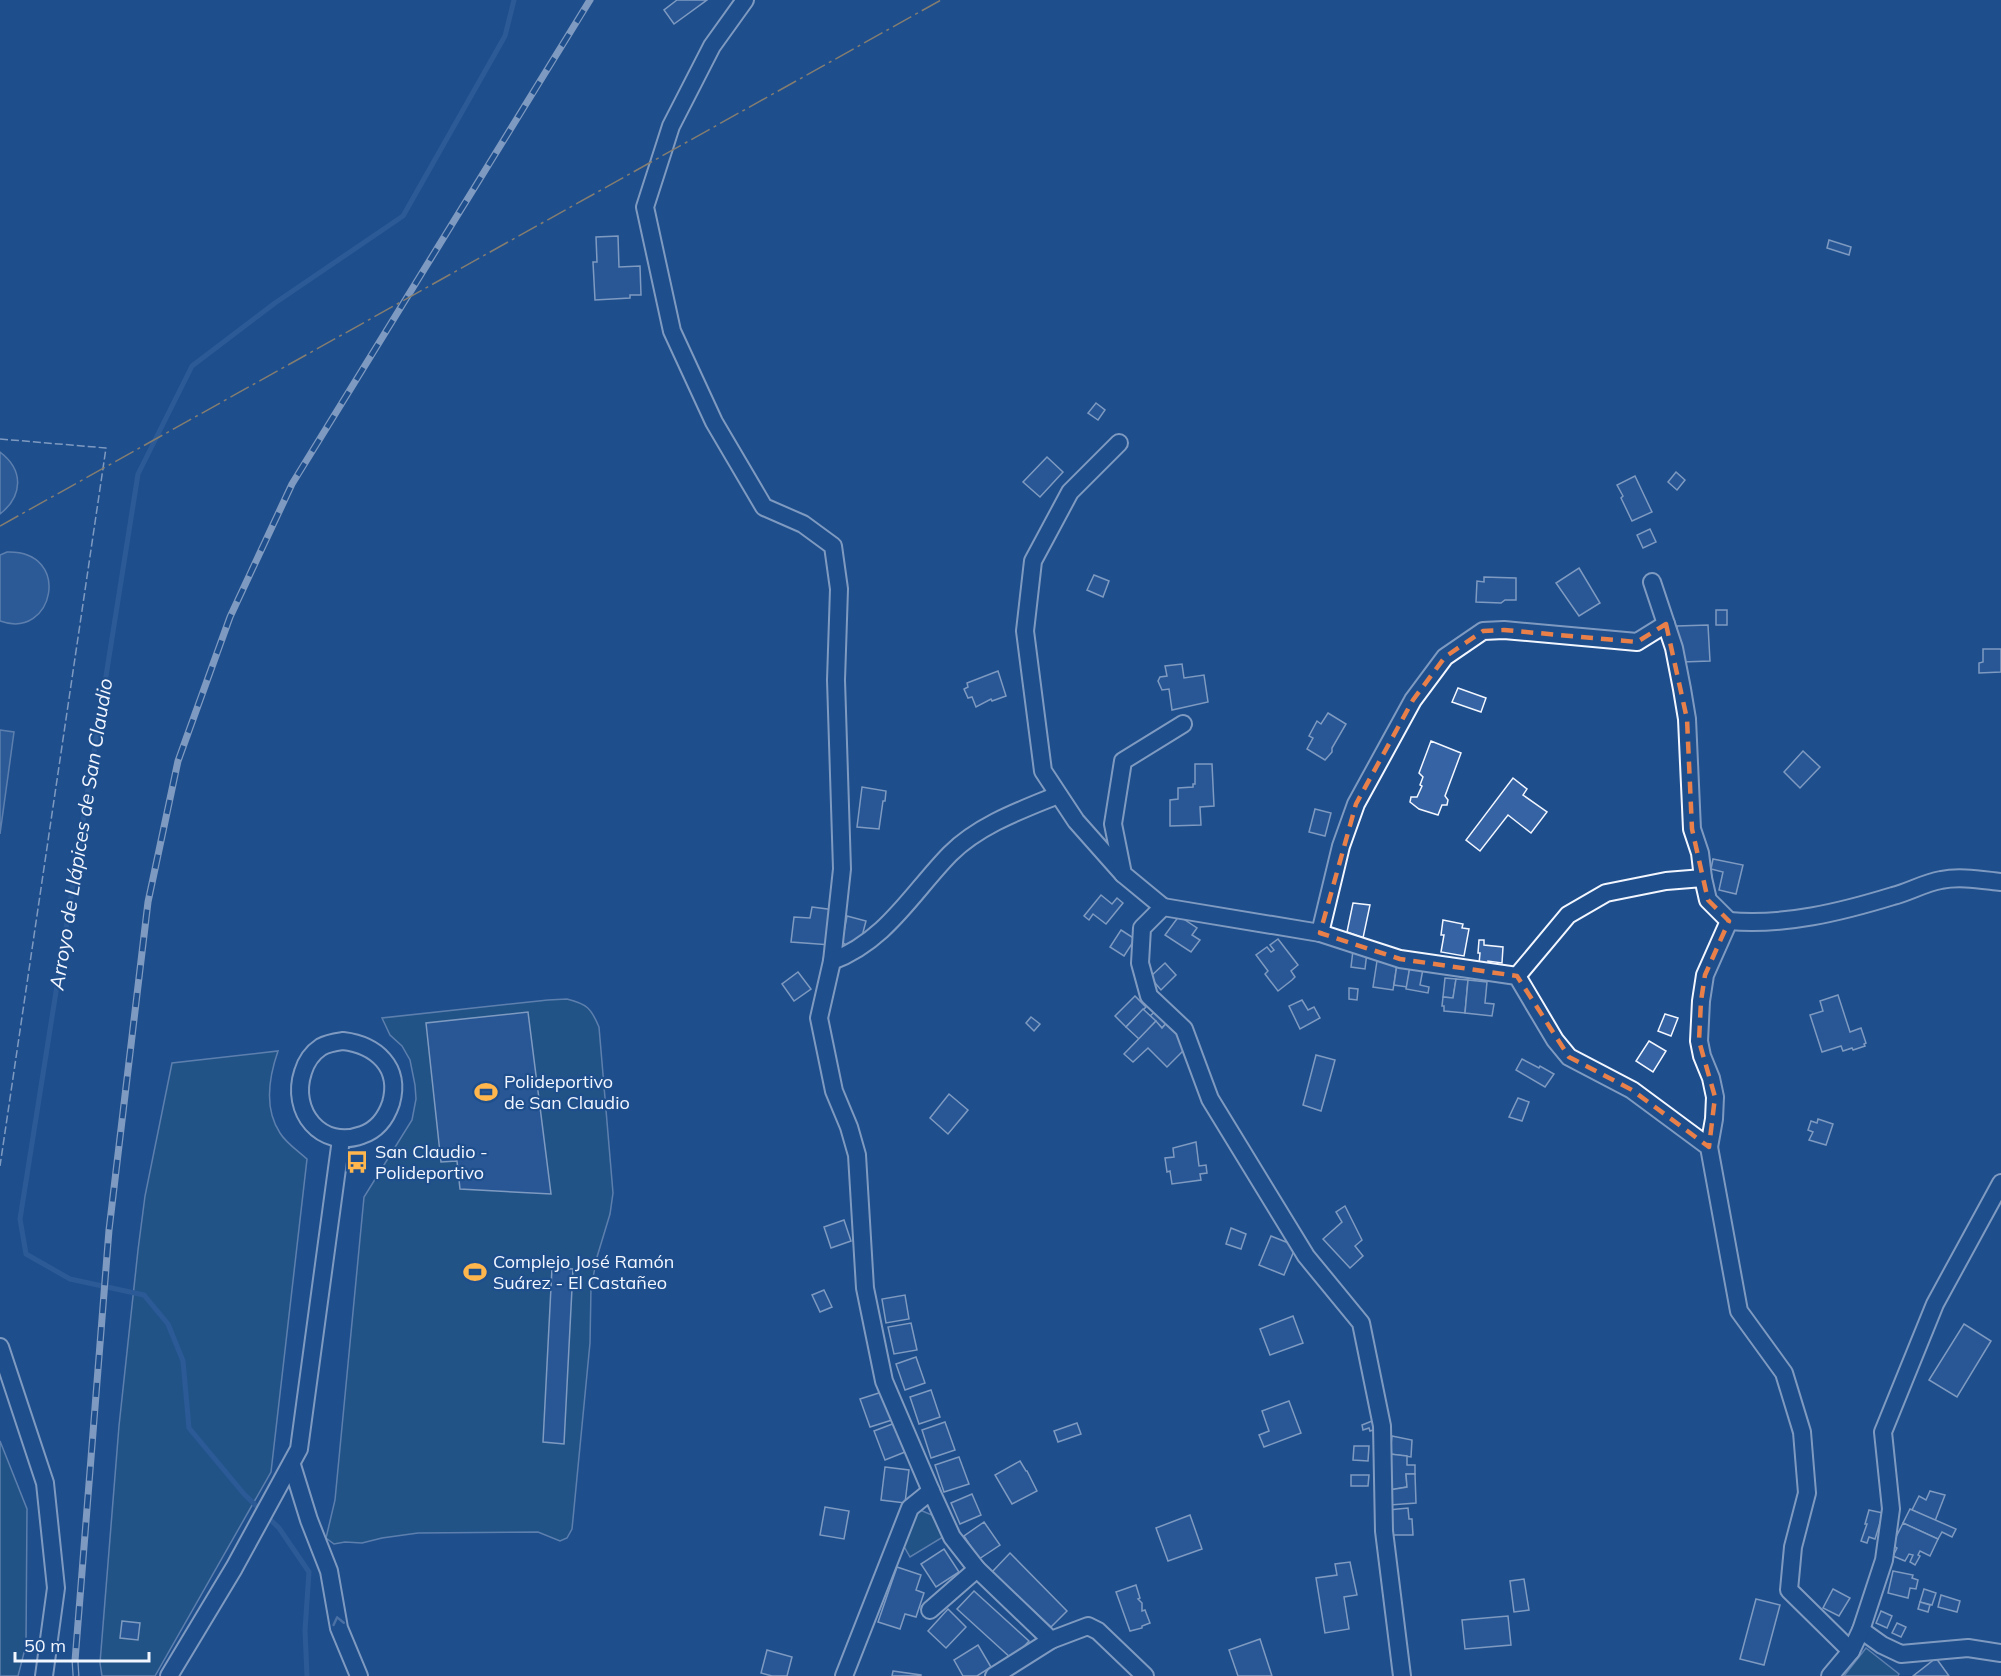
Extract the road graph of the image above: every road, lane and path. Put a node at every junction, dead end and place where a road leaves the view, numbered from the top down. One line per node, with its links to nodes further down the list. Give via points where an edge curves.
1 (745, 0): 13 (street, via 712,46 671,126 645,207 672,331 714,422 764,507 803,525 833,546 839,588 836,680 842,869)
2 (1119, 443): 6 (street, via 1070,492 1033,561 1025,631 1042,771)
3 (1652, 582): 4 (street)
4 (1666, 624): 8 (street, via 1687,719 1692,829); 12 (street, via 1637,642 1483,631 1445,657 1413,700 1356,804 1341,846)
5 (1183, 724): 7 (street, via 1123,761 1113,824)
6 (1058, 795): 7 (street); 13 (street, via 971,837 951,853 872,939 852,954)
7 (1123, 874): 10 (street)
8 (1703, 878): 11 (street, via 1708,900); 14 (street, via 1606,893 1568,915)
9 (2001, 882): 11 (street, via 1943,879 1843,911 1790,919)
10 (1163, 907): 12 (street); 33 (street, via 1142,928 1140,963 1149,996 1184,1029 1210,1099 1306,1256 1361,1323 1382,1426 1384,1531)
11 (1729, 921): 16 (street, via 1705,975 1701,1001 1701,1056 1715,1097)
12 (1320, 933): 14 (street, via 1400,959)
13 (832, 961): 20 (street, via 819,1018 834,1091 857,1155 865,1288 884,1381)
14 (1517, 976): 16 (street, via 1569,1057 1632,1090)
15 (341, 1139): 15 (street, via 358,1136 379,1125 392,1097 387,1064 365,1045 343,1041 320,1048 312,1055 300,1080 299,1095 311,1123); 19 (street, via 299,1449)
16 (1709, 1147): 25 (street, via 1739,1311 1784,1373 1802,1432 1808,1493 1793,1547 1789,1590)
17 (2001, 1183): 23 (street, via 1935,1304 1882,1432 1891,1509 1884,1560)
18 (0, 1347): 28 (street, via 45,1483 56,1588)
19 (291, 1465): 29 (street); 30 (street, one-way to 19, via 339,1628 329,1571)
20 (931, 1491): 21 (street, via 952,1537); 27 (street, via 910,1508)
21 (977, 1569): 22 (street); 24 (street)
22 (930, 1610)
23 (1861, 1630): 25 (street); 26 (street, via 1901,1654 1968,1648)
24 (1051, 1640): 31 (street); 32 (street, via 1088,1626)
25 (1851, 1650): 34 (street)
26 (2001, 1653)
27 (847, 1675)
28 (44, 1676)
29 (169, 1676)
30 (359, 1676)
31 (994, 1676)
32 (1145, 1676)
33 (1402, 1676)
34 (1830, 1676)

